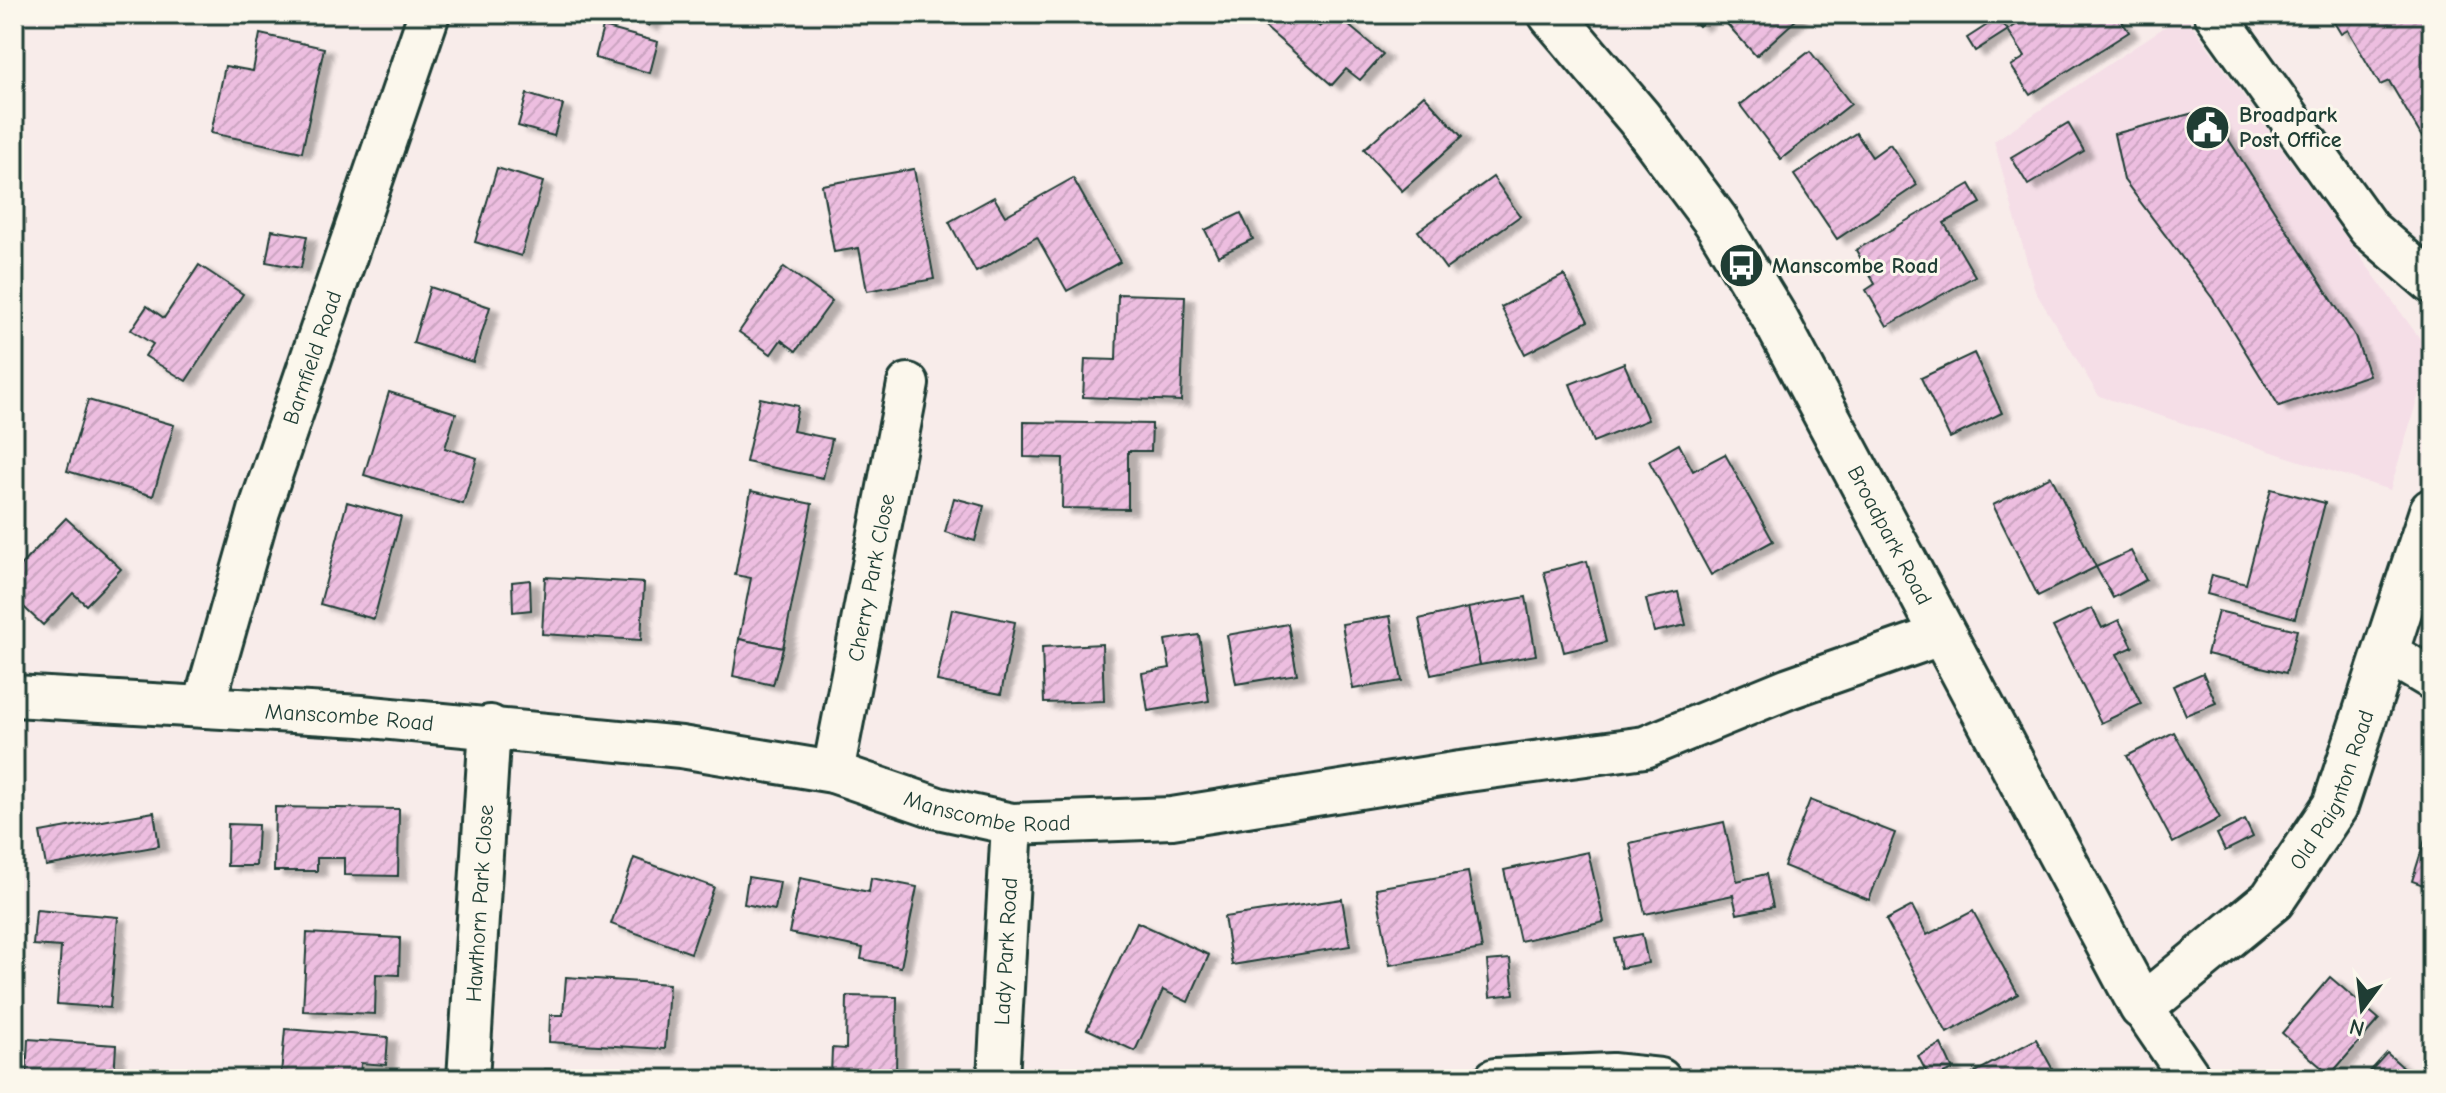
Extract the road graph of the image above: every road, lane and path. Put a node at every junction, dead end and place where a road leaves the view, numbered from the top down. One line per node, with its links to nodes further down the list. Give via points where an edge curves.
1 (429, 14): 11 (street, Barnfield Road, via 259,511)
2 (1551, 14): 7 (street, Broadpark Road, via 1716,221 1774,317)
3 (2215, 14): 4 (street, via 2369,229)
4 (2432, 283)
5 (908, 384): 13 (street, Cherry Park Close)
6 (2432, 511): 8 (street, Old Paignton Road)
7 (1943, 634): 14 (street, Manscombe Road, via 1789,688 1645,747 1172,818); 15 (street, Broadpark Road)
8 (2385, 651): 9 (street); 15 (street, Old Paignton Road, via 2335,806 2272,900)
9 (2432, 679)
10 (14, 696): 11 (street, Manscombe Road)
11 (204, 705): 12 (street, Manscombe Road)
12 (490, 726): 13 (street, Manscombe Road, via 681,747); 16 (street, Hawthorn Park Close)
13 (833, 772): 14 (street, Manscombe Road, via 938,808)
14 (1012, 824): 17 (street, Lady Park Road)
15 (2142, 1007): 20 (street, Broadpark Road)
16 (468, 1079)
17 (998, 1079)
18 (1495, 1079): 19 (street, via 1612,1074)
19 (1660, 1079)
20 (2191, 1079)

